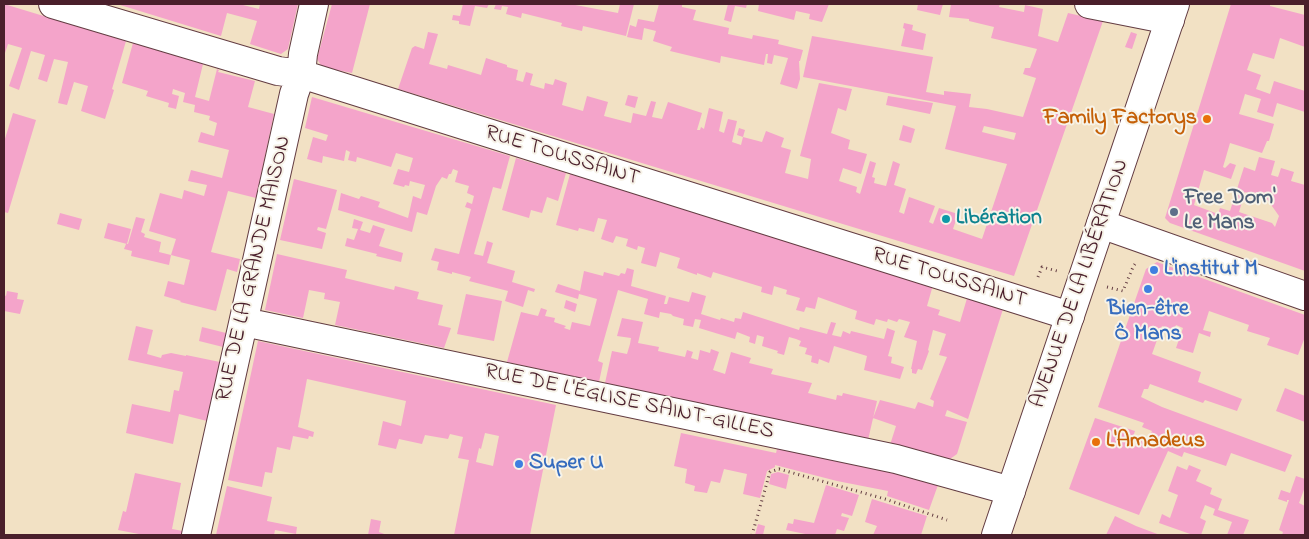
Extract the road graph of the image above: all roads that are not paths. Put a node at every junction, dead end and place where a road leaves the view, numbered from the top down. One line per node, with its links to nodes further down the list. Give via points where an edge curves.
1 (53, 4): 5 (street, RUE TOUSSAINT, via 278,71)
2 (314, 4): 5 (street, RUE DE LA GRANDE MAISON)
3 (1089, 4): 4 (street)
4 (1172, 12): 6 (street, AVENUE DE LA LIBÉRATION)
5 (300, 74): 8 (street, RUE TOUSSAINT); 9 (street, RUE DE LA GRANDE MAISON)
6 (1101, 224): 7 (street); 8 (street, AVENUE DE LA LIBÉRATION)
7 (1305, 296)
8 (1070, 316): 10 (street, AVENUE DE LA LIBÉRATION)
9 (244, 322): 10 (street, RUE DE L'ÉGLISE SAINT-GILLES, via 896,459); 11 (street, RUE DE LA GRANDE MAISON)
10 (1011, 491): 12 (street, AVENUE DE LA LIBÉRATION)
11 (196, 535)
12 (996, 535)

